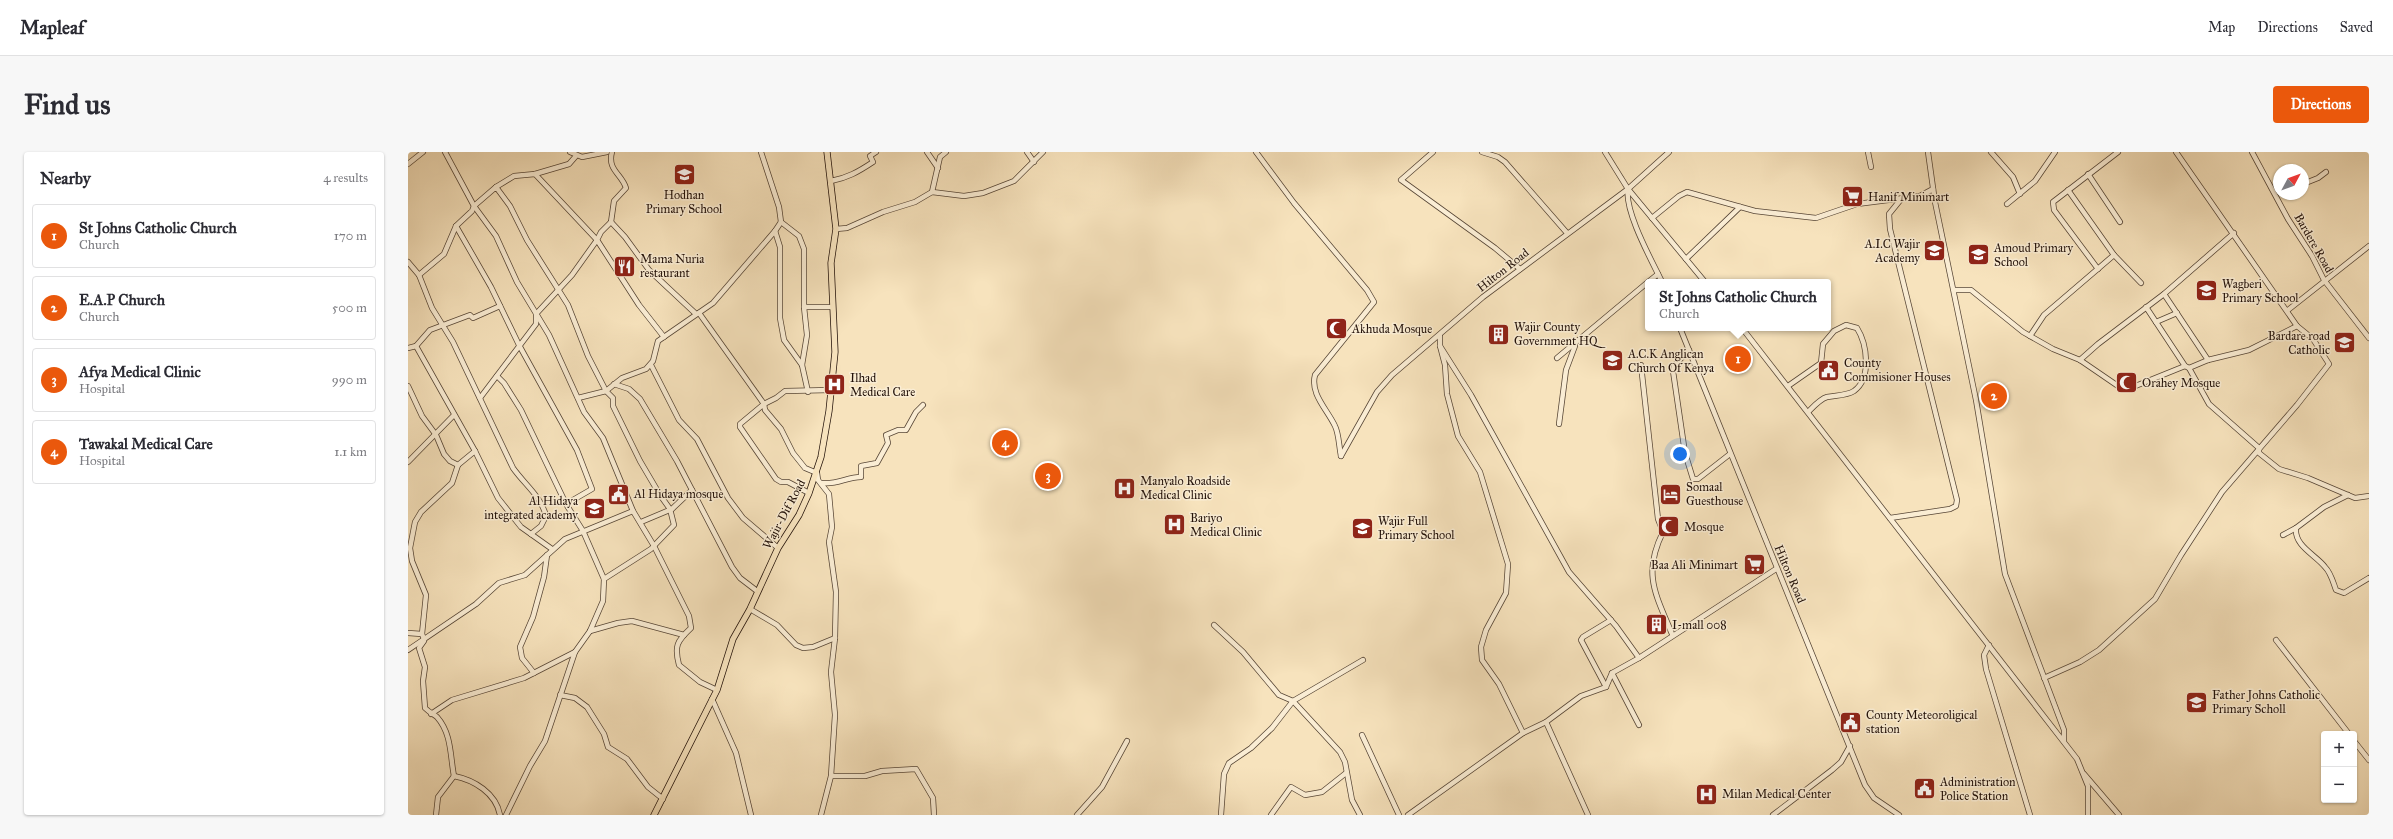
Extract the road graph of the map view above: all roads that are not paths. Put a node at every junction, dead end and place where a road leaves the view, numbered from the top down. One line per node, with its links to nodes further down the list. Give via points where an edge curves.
1 (423, 152): 27 (street)
2 (445, 152): 47 (street)
3 (570, 152): 25 (street)
4 (608, 152): 25 (street)
5 (612, 152): 50 (street, via 613,168 626,188 614,201)
6 (761, 152): 51 (street, via 779,207)
7 (827, 152): 33 (main road, Wajir-Dif Road)
8 (876, 152): 33 (street, via 870,156 873,162 849,177)
9 (927, 152): 29 (street)
10 (946, 152): 29 (street, via 940,157)
11 (1027, 152): 26 (street)
12 (1043, 152): 26 (street)
13 (1256, 152): 89 (street, Hilton Road, via 1294,204 1367,290 1374,302 1315,375 1317,395 1336,427 1341,456 1377,392 1392,375)
14 (1433, 152): 63 (street, via 1401,180)
15 (1482, 152): 56 (street, via 1505,162)
16 (1605, 152): 37 (street)
17 (1669, 152): 37 (street, Hilton Road)
18 (1868, 152): 28 (street)
19 (1928, 152): 38 (street)
20 (1991, 152): 41 (street, via 2013,177)
21 (2055, 152): 41 (street, via 2040,175)
22 (2118, 152): 32 (street)
23 (2176, 152): 57 (street)
24 (2252, 152): 36 (street, Bardere Road)
25 (576, 156): 31 (street, via 569,164)
26 (1034, 162): 40 (street, via 1014,181 982,193 964,196)
27 (408, 164)
28 (1871, 167)
29 (938, 168): 40 (street)
30 (2326, 172): 34 (street)
31 (535, 174): 35 (street, via 514,176); 58 (street)
32 (2088, 174): 39 (street); 52 (street)
33 (830, 181): 54 (main road, Wajir-Dif Road)
34 (2309, 182)
35 (496, 187): 47 (street); 73 (street, via 510,206 527,240)
36 (2273, 188)
37 (1628, 189): 49 (street); 56 (street, Hilton Road); 65 (street, via 1636,226)
38 (1933, 189): 42 (street); 45 (street)
39 (2068, 190): 60 (street); 64 (street, via 2055,199 2053,206)
40 (932, 192): 54 (street, via 915,202 883,212 847,228)
41 (2020, 194): 46 (street)
42 (1920, 196): 43 (street); 45 (street)
43 (1902, 198): 48 (street, via 1856,204 1816,218 1780,215); 135 (street, via 1889,214 1890,229 1958,500 1956,506 1950,509)
44 (2280, 200): 70 (street, Bardere Road)
45 (1935, 202): 74 (street)
46 (2007, 204)
47 (474, 206): 53 (street); 82 (street, via 496,236 516,282)
48 (1740, 207): 49 (street, via 1687,192); 61 (street)
49 (1652, 218): 61 (street)
50 (610, 222): 58 (street); 83 (street, via 625,237 649,270)
51 (781, 222): 55 (street); 77 (street, via 802,241)
52 (2120, 222)
53 (456, 226): 66 (street, via 444,254); 76 (street)
54 (836, 229): 78 (main road, Wajir-Dif Road, via 831,263)
55 (775, 231): 83 (street, via 727,290); 103 (street, via 780,247 780,318 784,340)
56 (1567, 233): 63 (street, Hilton Road)
57 (2234, 233): 75 (street); 80 (street)
58 (597, 240): 73 (street); 91 (street)
59 (2369, 246): 70 (street)
60 (2114, 255): 64 (street); 71 (street)
61 (1686, 259): 69 (street)
62 (408, 262): 66 (street)
63 (1520, 269): 89 (street, Hilton Road, via 1483,297)
64 (2098, 269): 90 (street, via 2044,315)
65 (1658, 274): 67 (street); 68 (street)
66 (419, 275): 85 (street)
67 (1652, 279)
68 (1660, 279)
69 (1703, 279)
70 (2324, 280): 80 (street); 92 (street, Bardere Road)
71 (2141, 283)
72 (1645, 285): 93 (street)
73 (558, 290): 82 (street); 111 (street, via 568,305 588,356)
74 (1954, 290): 90 (street, via 1971,290); 169 (street, via 1976,400 2005,574)
75 (2164, 294): 79 (street); 81 (street)
76 (500, 306): 85 (street, via 473,318 470,315); 94 (street)
77 (804, 307): 78 (street); 103 (street, via 807,334)
78 (832, 307): 110 (main road, Wajir-Dif Road, via 835,352)
79 (2146, 307): 84 (street); 100 (street)
80 (2288, 310): 86 (street)
81 (2177, 313): 84 (street); 101 (street)
82 (536, 314): 94 (street, via 536,324); 114 (street, via 549,335)
83 (698, 314): 91 (street); 115 (street)
84 (2156, 322): 105 (street)
85 (442, 326): 95 (street, via 430,330); 113 (street, via 453,342)
86 (2297, 326): 101 (street, via 2250,350); 121 (street, via 2313,339 2329,364 2328,368)
87 (1681, 331): 98 (street, Hilton Road)
88 (1744, 331): 109 (street)
89 (1440, 336): 96 (street)
90 (2030, 336): 100 (street)
91 (664, 337): 102 (street, via 658,341)
92 (2369, 338)
93 (1580, 340): 99 (street); 119 (street, via 1573,349 1566,370)
94 (519, 345): 106 (street); 132 (street, via 577,450 590,480 590,492)
95 (416, 346): 97 (street); 118 (street)
96 (1440, 346): 152 (street, via 1471,395 1569,572); 179 (street, via 1445,365 1447,394 1458,436 1480,472 1508,564 1506,593 1486,630 1481,647 1482,660 1499,684)
97 (408, 348)
98 (1689, 350): 123 (street, Hilton Road); 123 (street, via 1674,366 1673,371 1686,453 1693,479 1698,479)
99 (1557, 358)
100 (2080, 360): 105 (street, via 2118,386 2128,389)
101 (2208, 360): 105 (street)
102 (651, 364): 107 (street, via 646,369 636,371); 144 (street, via 679,420 697,439 728,498 743,518)
103 (802, 365): 112 (street)
104 (1641, 365): 157 (street, via 1658,519 1663,532 1656,547 1652,586)
105 (2187, 367): 121 (street, via 2210,404)
106 (497, 376): 113 (street); 132 (street, via 521,410)
107 (614, 384): 111 (street); 128 (street, via 629,389 640,399)
108 (408, 386): 120 (street, via 422,416)
109 (1788, 386): 117 (street); 117 (street, via 1821,364 1822,344 1830,335 1846,325 1857,328 1866,356 1860,385 1850,393 1826,397)
110 (831, 390): 112 (street); 126 (main road, Wajir-Dif Road, via 825,439)
111 (606, 391): 114 (street); 133 (street, via 611,394 613,406 640,461)
112 (808, 392): 115 (street, via 785,391)
113 (480, 398): 139 (street, via 513,468 526,486 534,491 544,508 546,516 541,526)
114 (578, 398): 134 (street, via 584,412 603,438)
115 (764, 404): 126 (street, via 765,410 781,429 793,453 805,468); 129 (street, via 740,424 740,427 776,479)
116 (923, 405): 127 (street, via 906,430 886,435 888,443 882,456 877,463 860,466 861,477 851,477 834,484)
117 (1808, 412): 135 (street)
118 (454, 415): 120 (street); 122 (street)
119 (1559, 424)
120 (436, 435): 124 (street); 125 (street, via 444,454)
121 (2259, 448): 130 (street, via 2259,454 2279,469); 169 (street, via 2222,492 2156,599 2099,650 2080,662)
122 (475, 451): 125 (street); 139 (street, via 498,498 521,527)
123 (1730, 454): 147 (street, Hilton Road)
124 (408, 462)
125 (458, 465): 141 (street, via 452,483 416,518)
126 (817, 473): 127 (street); 129 (main road, Wajir-Dif Road)
127 (822, 483): 159 (street, via 829,494 832,527 829,542 836,592)
128 (692, 490): 133 (street, via 679,504); 150 (street, via 732,567 740,578)
129 (809, 493): 144 (main road, Wajir-Dif Road)
130 (2348, 495): 131 (street, via 2361,498); 137 (street, via 2324,507)
131 (2369, 496)
132 (566, 504): 138 (street)
133 (670, 509): 136 (street); 143 (street, via 674,525)
134 (633, 511): 136 (street); 138 (street)
135 (1890, 518): 162 (street)
136 (641, 522): 143 (street)
137 (2296, 528): 140 (street); 148 (street, via 2306,551 2324,566 2336,590 2344,593)
138 (583, 531): 145 (street, via 565,539); 149 (street)
139 (531, 534): 145 (street)
140 (2283, 535)
141 (413, 536): 142 (street); 156 (street, via 410,548 412,561 426,595)
142 (408, 539)
143 (654, 546): 149 (street); 158 (street, via 691,620 691,628)
144 (778, 548): 150 (main road, Wajir-Dif Road)
145 (552, 549): 146 (street)
146 (547, 554): 160 (street, via 525,575 499,583 476,604); 167 (street, via 544,577 533,617 520,647 522,658)
147 (1776, 569): 157 (street); 184 (street, Hilton Road)
148 (2369, 578)
149 (604, 579): 154 (street, via 603,601)
150 (757, 591): 151 (main road, Wajir-Dif Road)
151 (750, 610): 159 (street, via 777,626 796,645 803,648); 171 (main road, Wajir-Dif Road, via 733,639)
152 (1611, 620): 165 (street); 170 (street, via 1581,640)
153 (1214, 625): 174 (street, via 1243,652 1279,695)
154 (590, 631): 158 (street, via 618,622 632,621); 164 (street)
155 (408, 633): 156 (street)
156 (422, 634): 160 (street)
157 (1672, 634): 165 (street)
158 (684, 635): 171 (street, via 678,643 679,665 700,682)
159 (835, 638): 189 (street, via 831,672 835,715)
160 (424, 639): 163 (street); 175 (street, via 419,648 425,666 425,708)
161 (2276, 640): 178 (street)
162 (1989, 645): 182 (street); 207 (street, via 1984,655 1986,669)
163 (408, 650)
164 (574, 652): 167 (street); 172 (street)
165 (1639, 658): 168 (street)
166 (1363, 660): 174 (street)
167 (534, 672): 175 (street, via 524,678 463,696)
168 (1612, 673): 170 (street); 177 (street)
169 (2044, 678): 182 (street, via 2064,730)
170 (1606, 687): 176 (street, via 1581,696)
171 (717, 690): 173 (main road, Wajir-Dif Road)
172 (560, 696): 190 (street, via 575,698 587,707 604,734 608,747 627,759 648,787); 193 (street, via 545,741)
173 (712, 699): 190 (main road, Wajir-Dif Road); 195 (street, via 736,754)
174 (1293, 701): 186 (street, via 1340,752 1344,758); 199 (street, via 1272,728 1226,768)
175 (431, 714): 188 (street, via 435,715 449,740)
176 (1546, 722): 179 (street); 204 (street)
177 (1639, 725)
178 (2347, 731)
179 (1523, 733): 203 (street)
180 (1362, 734): 202 (street)
181 (1128, 741): 198 (street, via 1102,787)
182 (2064, 741): 187 (street)
183 (2357, 745): 185 (street)
184 (1850, 746): 205 (street, via 1841,762); 206 (street, Hilton Road, via 1869,793 1883,806)
185 (2369, 760)
186 (1346, 773): 200 (street, via 1322,792 1305,795 1291,787); 201 (street, via 1352,800)
187 (2083, 773): 208 (street, via 2089,798); 209 (street)
188 (454, 776): 191 (street, via 438,797); 192 (street, via 472,782 492,797 498,805)
189 (831, 776): 196 (street); 197 (street, via 865,776 882,770 916,769 933,798)
190 (663, 799): 194 (main road, Wajir-Dif Road)
191 (436, 815)
192 (500, 815)
193 (506, 815)
194 (654, 815)
195 (751, 815)
196 (821, 815)
197 (934, 815)
198 (1077, 815)
199 (1221, 815)
200 (1271, 815)
201 (1360, 815)
202 (1399, 815)
203 (1408, 815)
204 (1588, 815)
205 (1773, 815)
206 (1899, 815)
207 (2030, 815)
208 (2088, 815)
209 (2119, 815)

